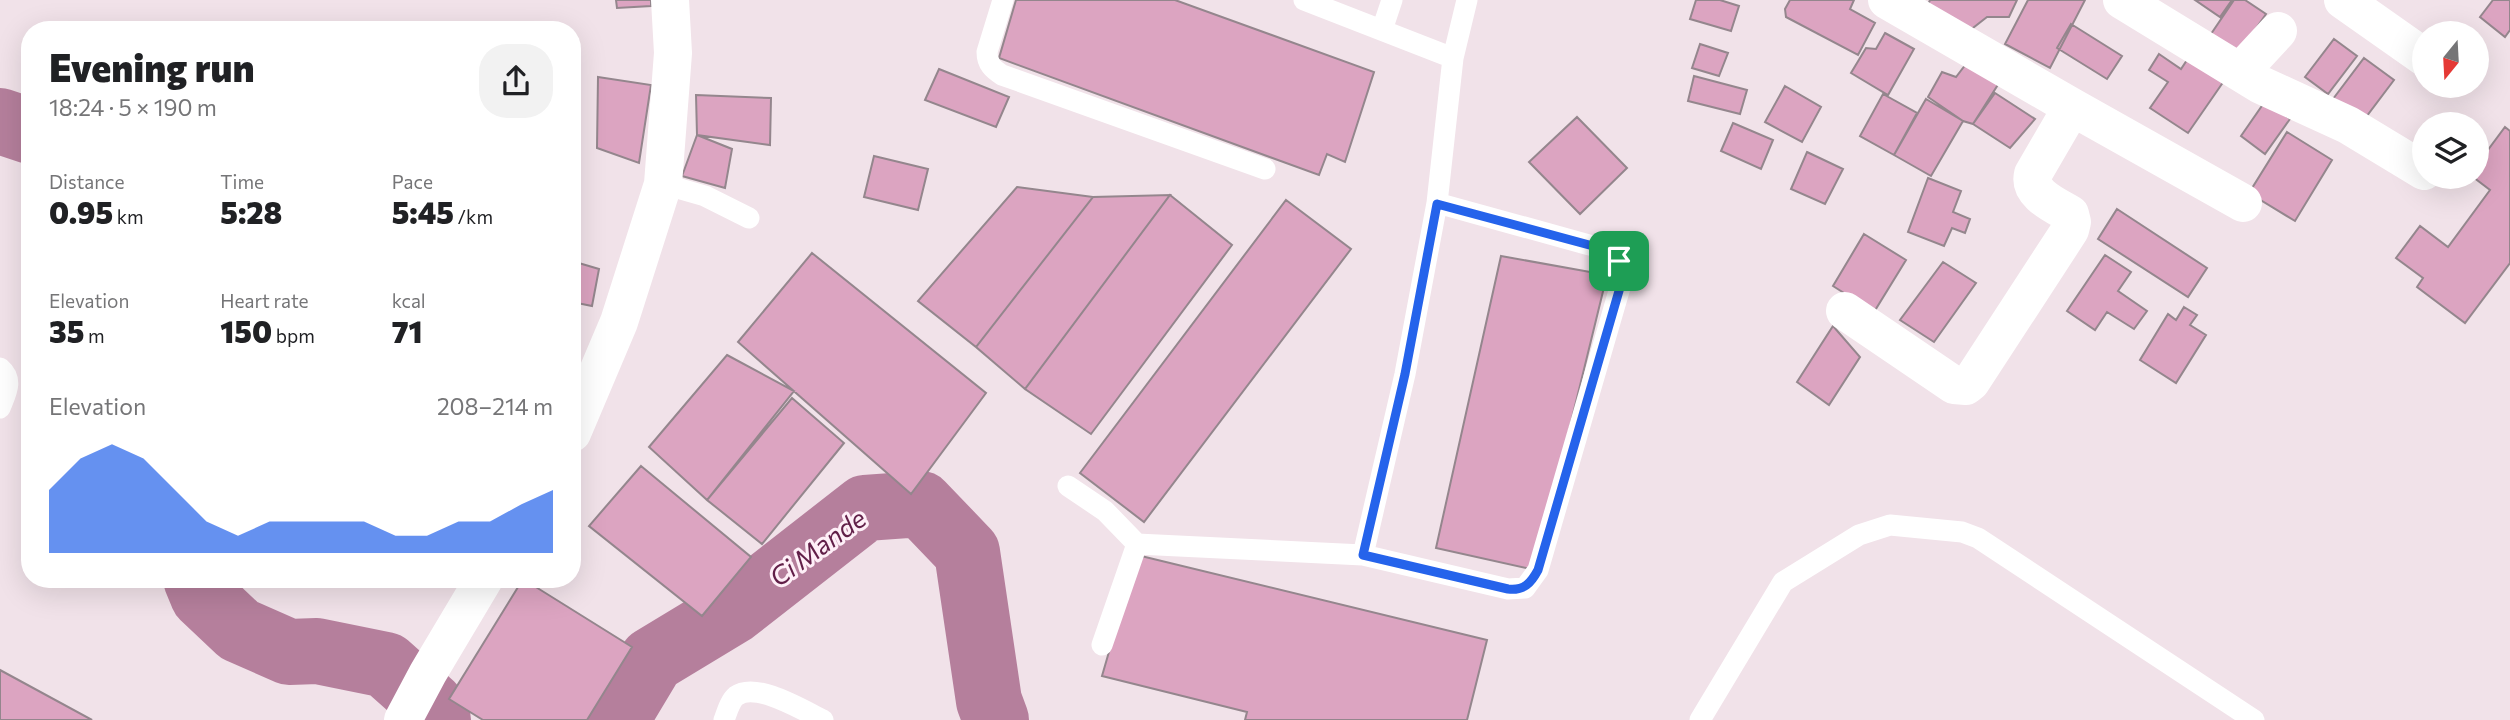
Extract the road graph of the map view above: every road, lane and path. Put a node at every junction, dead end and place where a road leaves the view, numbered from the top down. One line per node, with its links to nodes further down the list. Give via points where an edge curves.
1 (670, 0): 18 (street, via 673,53)
2 (1003, 0): 17 (lane, via 987,52 987,61 1002,75)
3 (1304, 0): 10 (lane)
4 (1392, 0): 10 (lane)
5 (1467, 0): 13 (lane)
6 (1887, 0): 15 (street)
7 (2122, 0): 9 (street)
8 (2343, 0): 12 (street)
9 (2171, 12): 14 (street)
10 (1382, 30): 13 (lane)
11 (2278, 31): 14 (street)
12 (2412, 49)
13 (1453, 58): 20 (lane)
14 (2239, 72): 16 (street, via 2348,125)
15 (2071, 107): 19 (street); 22 (street, via 2031,183 2034,190 2070,214 2070,230 1972,382 1954,385)
16 (2412, 165)
17 (1265, 169)
18 (663, 184): 21 (lane, via 705,196); 25 (street, via 619,322)
19 (2243, 202)
20 (1437, 204): 28 (lane, via 1405,374); 28 (lane, via 1605,251 1619,261 1621,284 1538,570 1525,588 1508,589)
21 (749, 218)
22 (1845, 311)
23 (0, 368): 24 (lane, via 8,378)
24 (0, 408)
25 (581, 412)
26 (1068, 486): 27 (lane, via 1105,511)
27 (1137, 544): 28 (lane); 30 (lane)
28 (1363, 555)
29 (479, 588): 31 (street)
30 (1102, 645)
31 (402, 720)
32 (724, 720): 33 (lane, via 732,700 751,692 769,694)
33 (823, 720)
34 (1700, 720): 35 (lane, via 1783,582 1859,535 1889,525 1962,532 1978,538)
35 (2254, 720)

